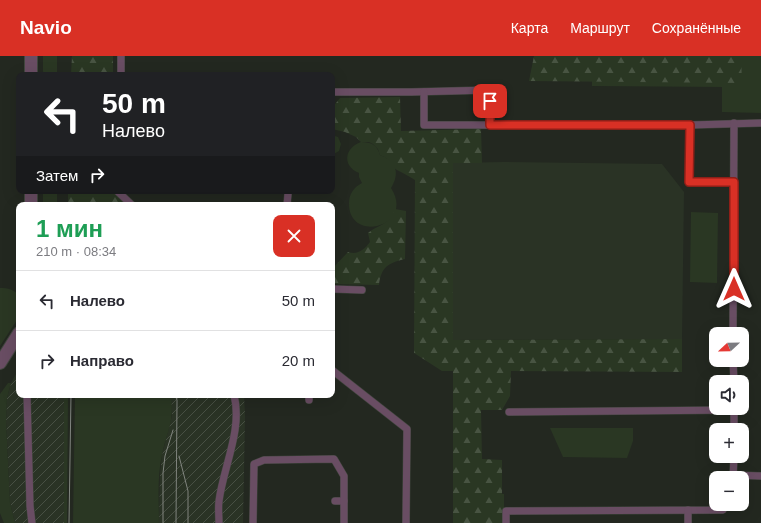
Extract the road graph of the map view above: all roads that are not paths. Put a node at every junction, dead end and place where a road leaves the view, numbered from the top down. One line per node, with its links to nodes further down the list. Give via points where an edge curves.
1 (31, 56): 3 (street)
2 (121, 56): 4 (lane)
3 (31, 72)
4 (121, 72)
5 (335, 92): 6 (lane)
6 (424, 92): 9 (lane, via 424,125); 9 (lane, via 491,90)
7 (734, 123): 8 (lane); 10 (lane); 11 (lane)
8 (761, 123)
9 (490, 125): 10 (lane)
10 (690, 125): 11 (lane, via 689,182)
11 (734, 182): 18 (lane)
12 (120, 194): 14 (lane)
13 (288, 194): 15 (lane)
14 (129, 202)
15 (287, 202)
16 (335, 289): 17 (lane)
17 (362, 290)
18 (734, 327)
19 (16, 338): 20 (street)
20 (0, 363)
21 (335, 372): 36 (lane, via 407,429)
22 (27, 398): 32 (lane)
23 (235, 398): 33 (lane, via 235,426 219,501)
24 (709, 409): 25 (lane)
25 (509, 412)
26 (749, 476): 27 (lane)
27 (761, 476)
28 (335, 501): 29 (lane)
29 (344, 501): 34 (lane, via 344,476 334,459 264,460 254,464); 35 (lane)
30 (688, 510): 31 (lane); 37 (lane, via 506,511); 38 (lane)
31 (709, 510)
32 (32, 523)
33 (219, 523)
34 (252, 523)
35 (344, 523)
36 (406, 523)
37 (506, 523)
38 (688, 523)

